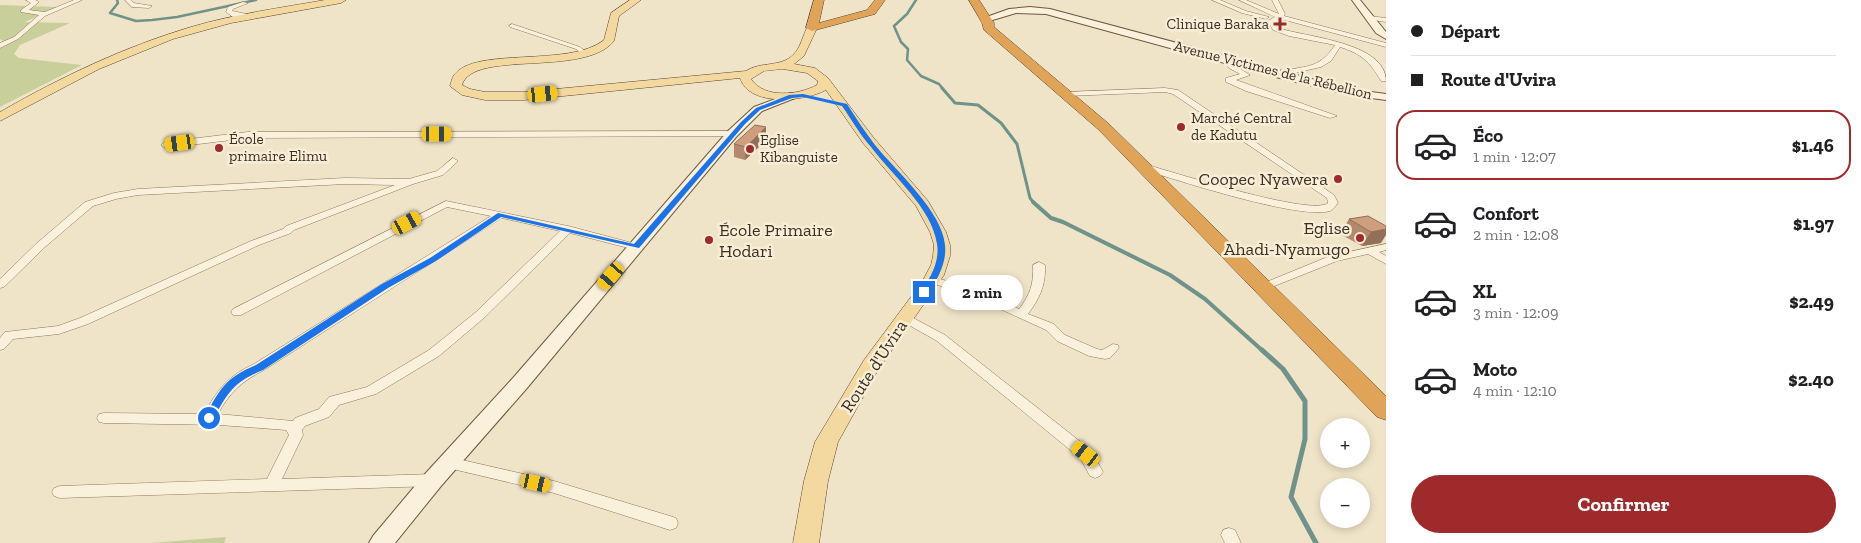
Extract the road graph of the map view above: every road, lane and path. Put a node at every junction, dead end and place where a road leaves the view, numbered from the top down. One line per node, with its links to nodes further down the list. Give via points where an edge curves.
1 (29, 0): 15 (street, via 36,2 23,12)
2 (79, 0): 15 (street)
3 (128, 0): 13 (street, via 132,5)
4 (341, 0): 16 (main road)
5 (636, 0): 29 (main road, via 614,15 609,41)
6 (880, 0): 19 (highway, via 872,12)
7 (974, 0): 20 (highway)
8 (1215, 0): 21 (street)
9 (1242, 0): 17 (street)
10 (1276, 0): 17 (street)
11 (1356, 0): 18 (street)
12 (245, 3): 16 (street, via 230,8 229,12)
13 (149, 6)
14 (818, 6): 19 (highway); 24 (highway)
15 (46, 14): 28 (street, via 16,38)
16 (250, 16): 45 (main road, via 196,29 124,53)
17 (1281, 17): 21 (street); 27 (street)
18 (1369, 18): 22 (street); 25 (street)
19 (842, 19): 24 (highway)
20 (986, 19): 31 (street, Avenue Victimes de la Rébellion, via 1005,11 1047,11); 39 (highway, via 988,28)
21 (1273, 19): 26 (street, via 1273,27 1279,31)
22 (1386, 20)
23 (512, 26): 29 (street, via 578,48)
24 (812, 28): 30 (main road)
25 (1386, 36)
26 (1339, 44): 34 (street, via 1321,65); 36 (street, via 1363,54 1382,71)
27 (1386, 45)
28 (0, 46)
29 (586, 54): 35 (main road, via 488,63 462,72 456,79 456,86 474,94 515,96 712,78)
30 (799, 56): 32 (main road); 33 (main road, Route d'Uvira)
31 (1228, 61): 34 (street, Avenue Victimes de la Rébellion); 44 (street, via 1230,66 1246,75 1229,80)
32 (783, 66): 33 (main road); 35 (main road, via 766,67)
33 (810, 70): 37 (main road, Route d'Uvira, via 821,76)
34 (1280, 75): 41 (street, Avenue Victimes de la Rébellion, via 1349,92)
35 (747, 79): 38 (main road)
36 (1384, 79)
37 (825, 83): 40 (main road, via 818,90); 42 (main road, Route d'Uvira)
38 (758, 91): 40 (main road); 43 (street)
39 (1067, 94): 49 (highway); 49 (street, via 1175,92 1334,203 1328,208 1299,207 1245,196)
40 (797, 96): 42 (main road); 43 (street)
41 (1386, 97)
42 (844, 105): 58 (main road, Route d'Uvira, via 938,228 941,256)
43 (758, 109): 46 (street)
44 (1333, 116)
45 (0, 117)
46 (732, 134): 47 (street, via 248,135); 53 (street)
47 (165, 145)
48 (454, 161): 50 (street, via 440,173)
49 (1144, 167): 60 (highway)
50 (410, 182): 59 (street, via 345,181 114,196 89,204); 64 (street, via 254,243 84,321 59,330 14,334)
51 (500, 215): 52 (street); 61 (street, via 450,203 441,205); 68 (street, via 433,260 385,286 259,368 241,376 227,387)
52 (568, 230): 53 (street); 69 (street, via 434,353 371,391 334,401 324,413 300,422)
53 (636, 247): 70 (street)
54 (1386, 247): 55 (street)
55 (1369, 250): 56 (street); 60 (street, via 1334,258)
56 (1386, 261)
57 (1039, 266): 62 (street, via 1040,286)
58 (933, 280): 62 (street, via 978,294); 63 (main road, Route d'Uvira)
59 (0, 285)
60 (1263, 287): 66 (highway)
61 (237, 312)
62 (1021, 315): 65 (street, via 1050,327 1061,338 1094,353 1105,355)
63 (904, 317): 71 (street, via 941,338 1086,454); 77 (main road, Route d'Uvira, via 854,390 825,445)
64 (0, 346)
65 (1113, 348)
66 (1386, 411)
67 (104, 418): 68 (street)
68 (209, 418): 69 (street, via 289,425)
69 (295, 429): 73 (street, via 296,435)
70 (449, 462): 72 (street); 75 (street, via 554,487)
71 (1095, 472)
72 (433, 480): 73 (street); 76 (street)
73 (271, 486): 74 (street)
74 (60, 492)
75 (670, 523)
76 (381, 543)
77 (806, 543)

